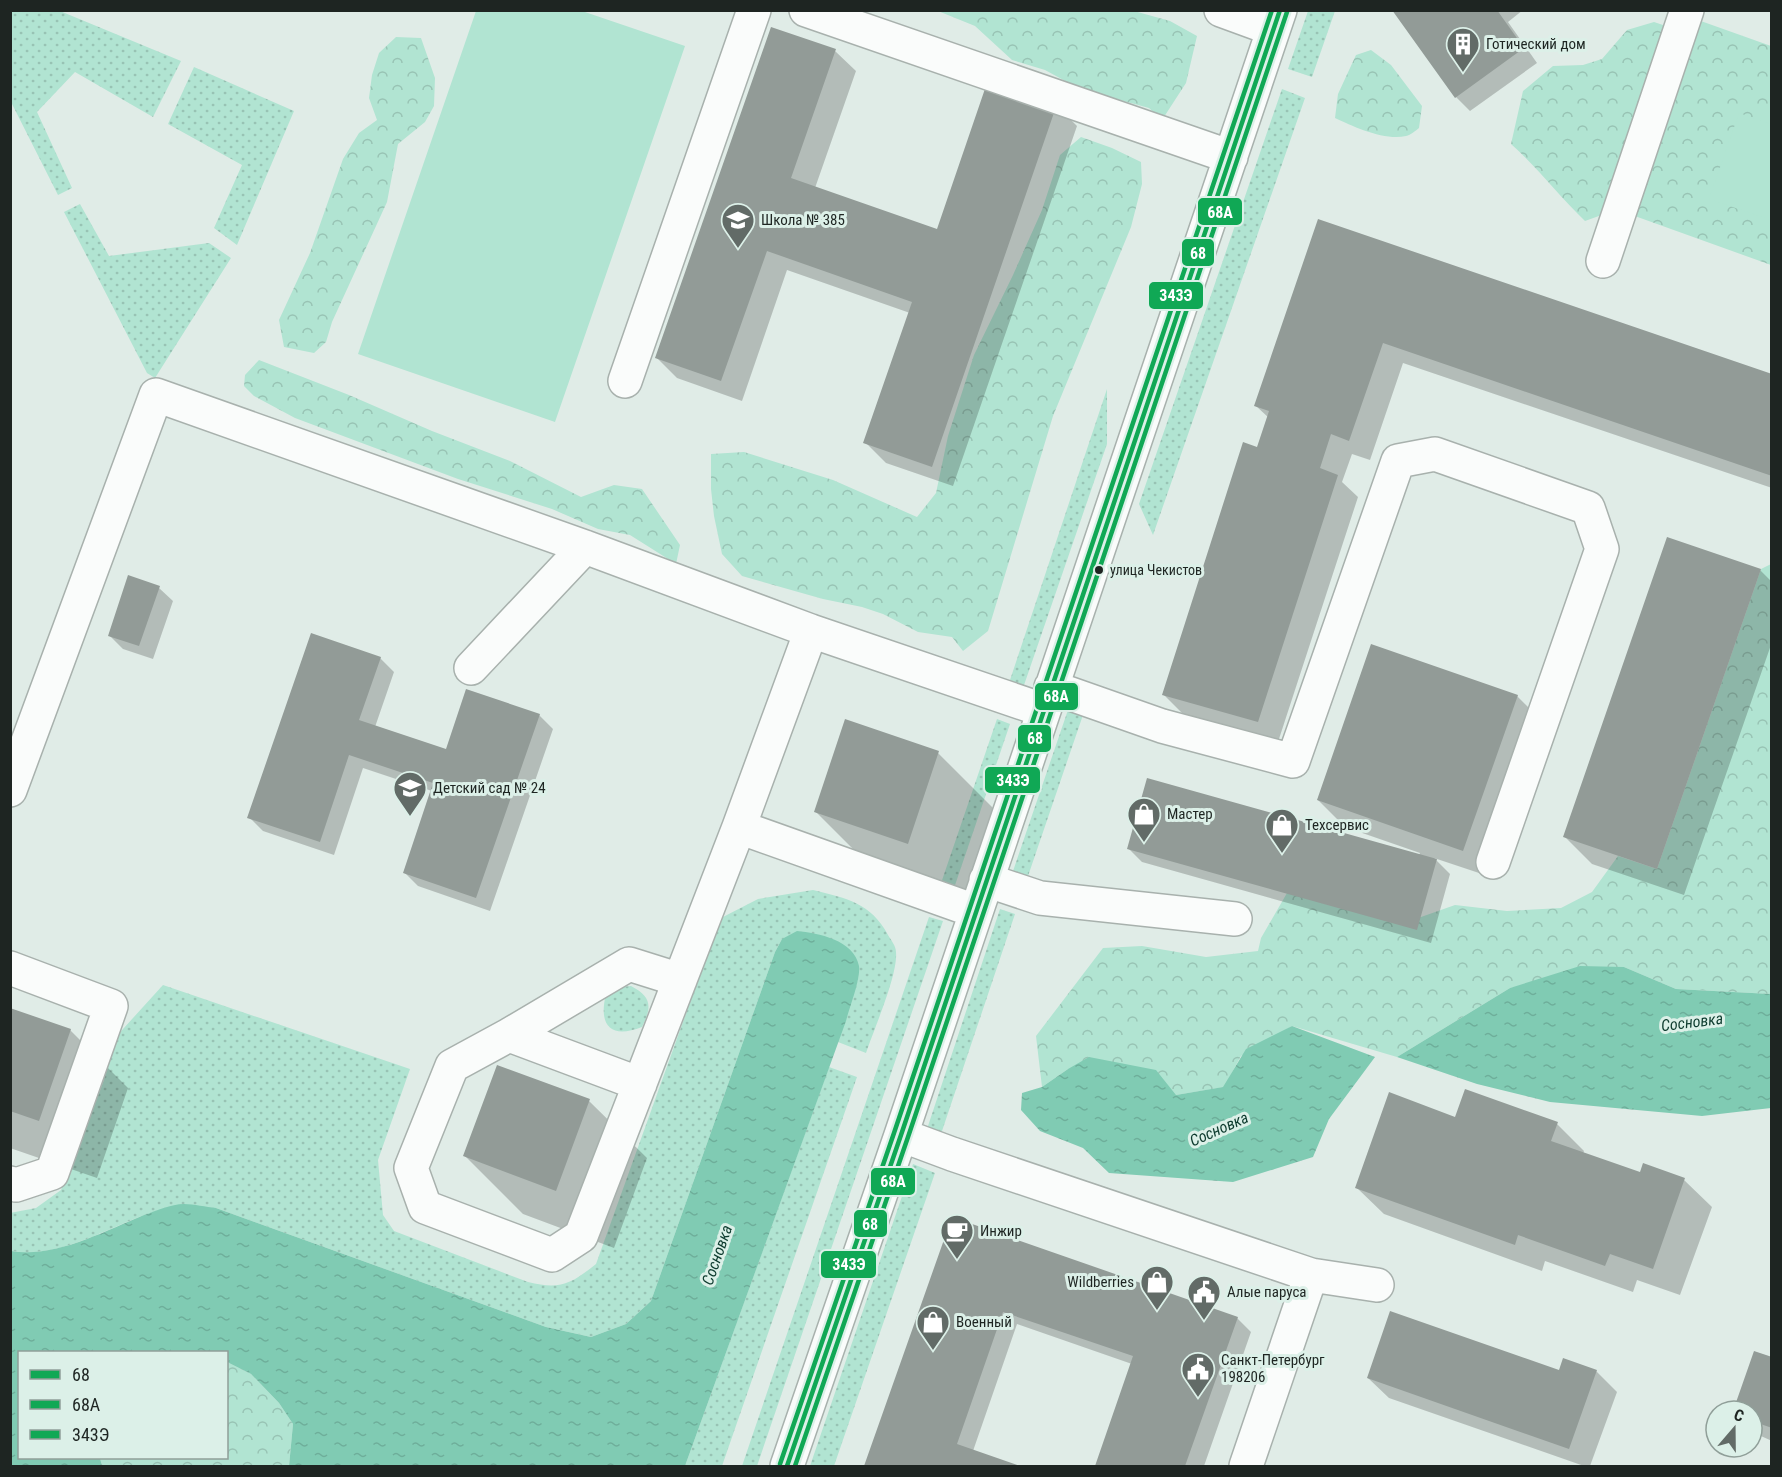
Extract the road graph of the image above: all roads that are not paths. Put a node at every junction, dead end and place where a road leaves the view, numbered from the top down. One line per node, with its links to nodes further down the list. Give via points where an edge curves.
1 (754, 10): 8 (street)
2 (806, 10): 6 (street)
3 (1221, 10): 5 (street)
4 (1687, 10): 7 (street)
5 (1276, 20): 6 (street)
6 (1231, 157): 12 (street)
7 (1604, 261)
8 (625, 381)
9 (585, 547): 10 (street); 11 (street); 13 (street, via 156,395)
10 (811, 632): 12 (street); 14 (street)
11 (471, 669)
12 (1047, 699): 15 (street, via 1293,762 1398,461 1435,454 1588,508 1602,549); 16 (street)
13 (10, 790)
14 (740, 827): 17 (street); 20 (street)
15 (1493, 862)
16 (986, 880): 17 (street); 18 (street, via 1040,898)
17 (975, 911): 23 (street)
18 (1235, 919)
19 (10, 968): 24 (street, via 111,1006 52,1173 16,1185)
20 (680, 980): 21 (street, via 629,964); 22 (street)
21 (509, 1035): 22 (street); 22 (street, via 452,1066 411,1168 425,1207 552,1255 581,1236)
22 (640, 1084)
23 (901, 1135): 25 (street); 27 (street)
24 (10, 1183)
25 (1311, 1275): 26 (street); 28 (street)
26 (1377, 1285)
27 (787, 1467)
28 (1246, 1467)

